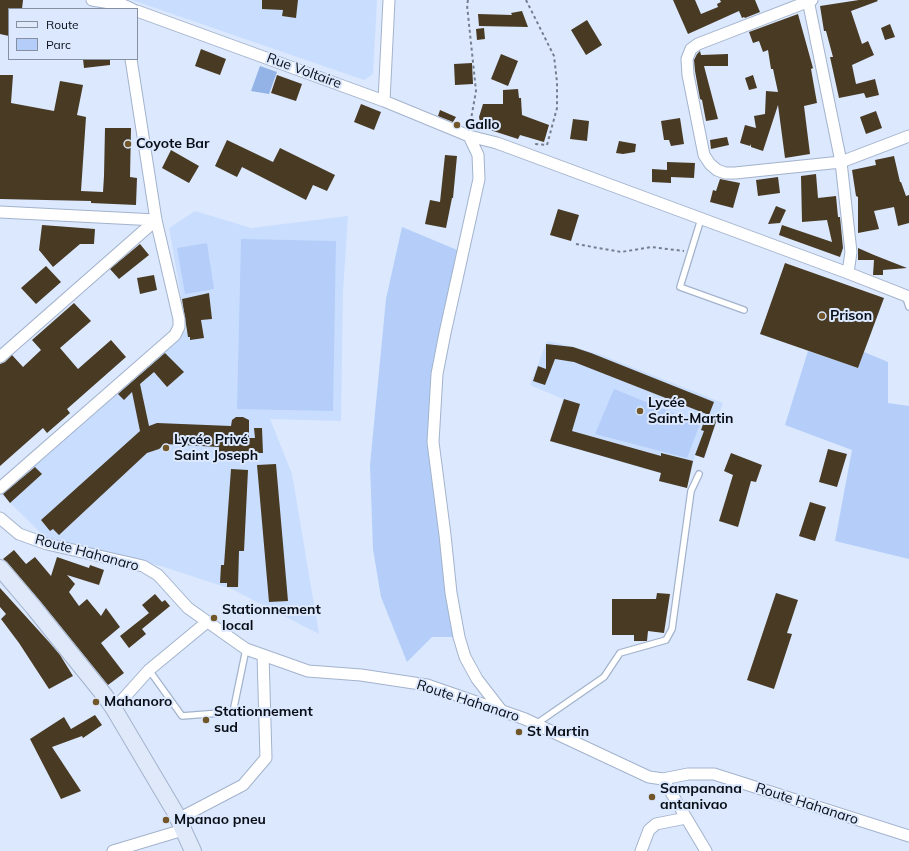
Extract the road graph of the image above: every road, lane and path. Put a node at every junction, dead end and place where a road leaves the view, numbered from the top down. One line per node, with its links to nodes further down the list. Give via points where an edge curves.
1 (92, 0): 6 (street)
2 (389, 0): 9 (street)
3 (468, 0): 10 (path, via 476,91)
4 (526, 0): 12 (path, via 554,56 557,82 557,108 547,145)
5 (809, 0): 13 (street); 13 (street, via 698,44 691,49 687,59 688,75 704,155 718,170 735,173)
6 (125, 6)
7 (138, 11): 9 (street, Rue Voltaire)
8 (131, 60): 16 (street)
9 (384, 101): 10 (street, Rue Voltaire)
10 (469, 136): 15 (street, Rue Voltaire, via 497,143); 33 (street, via 478,155 479,179 437,374 433,442 459,637 465,657 477,679)
11 (909, 136): 13 (street)
12 (533, 144)
13 (841, 162): 19 (street, via 851,252)
14 (0, 212): 16 (street)
15 (701, 218): 18 (lane); 19 (street, Rue Voltaire)
16 (156, 220): 23 (street); 25 (street, via 179,319 175,335)
17 (576, 244): 18 (path, via 621,252 651,247)
18 (691, 252): 22 (lane, via 680,287)
19 (848, 272): 20 (street, Rue Voltaire)
20 (907, 296): 21 (lane)
21 (909, 307)
22 (744, 310)
23 (0, 357)
24 (698, 474): 34 (lane, via 691,491 672,629 666,640 620,654 604,677)
25 (0, 488)
26 (0, 518): 28 (street, Route Hahanaro, via 19,534 47,544 143,566 158,575 188,608)
27 (0, 568): 32 (main road)
28 (207, 622): 29 (street, Route Hahanaro); 31 (street)
29 (246, 649): 30 (street, Route Hahanaro); 31 (lane, via 233,712 182,716)
30 (263, 655): 33 (street, Route Hahanaro, via 308,671 361,675 427,685); 37 (street, via 266,758 243,785)
31 (149, 670): 32 (street)
32 (114, 709): 37 (main road)
33 (501, 710): 34 (street, Route Hahanaro)
34 (536, 724): 35 (street, Route Hahanaro, via 649,778)
35 (663, 779): 36 (street); 38 (street, Route Hahanaro, via 688,774 714,774)
36 (686, 818): 41 (street, via 656,824 649,830); 42 (street)
37 (180, 824): 39 (street); 40 (main road)
38 (909, 836)
39 (113, 851)
40 (192, 851)
41 (641, 851)
42 (706, 851)

